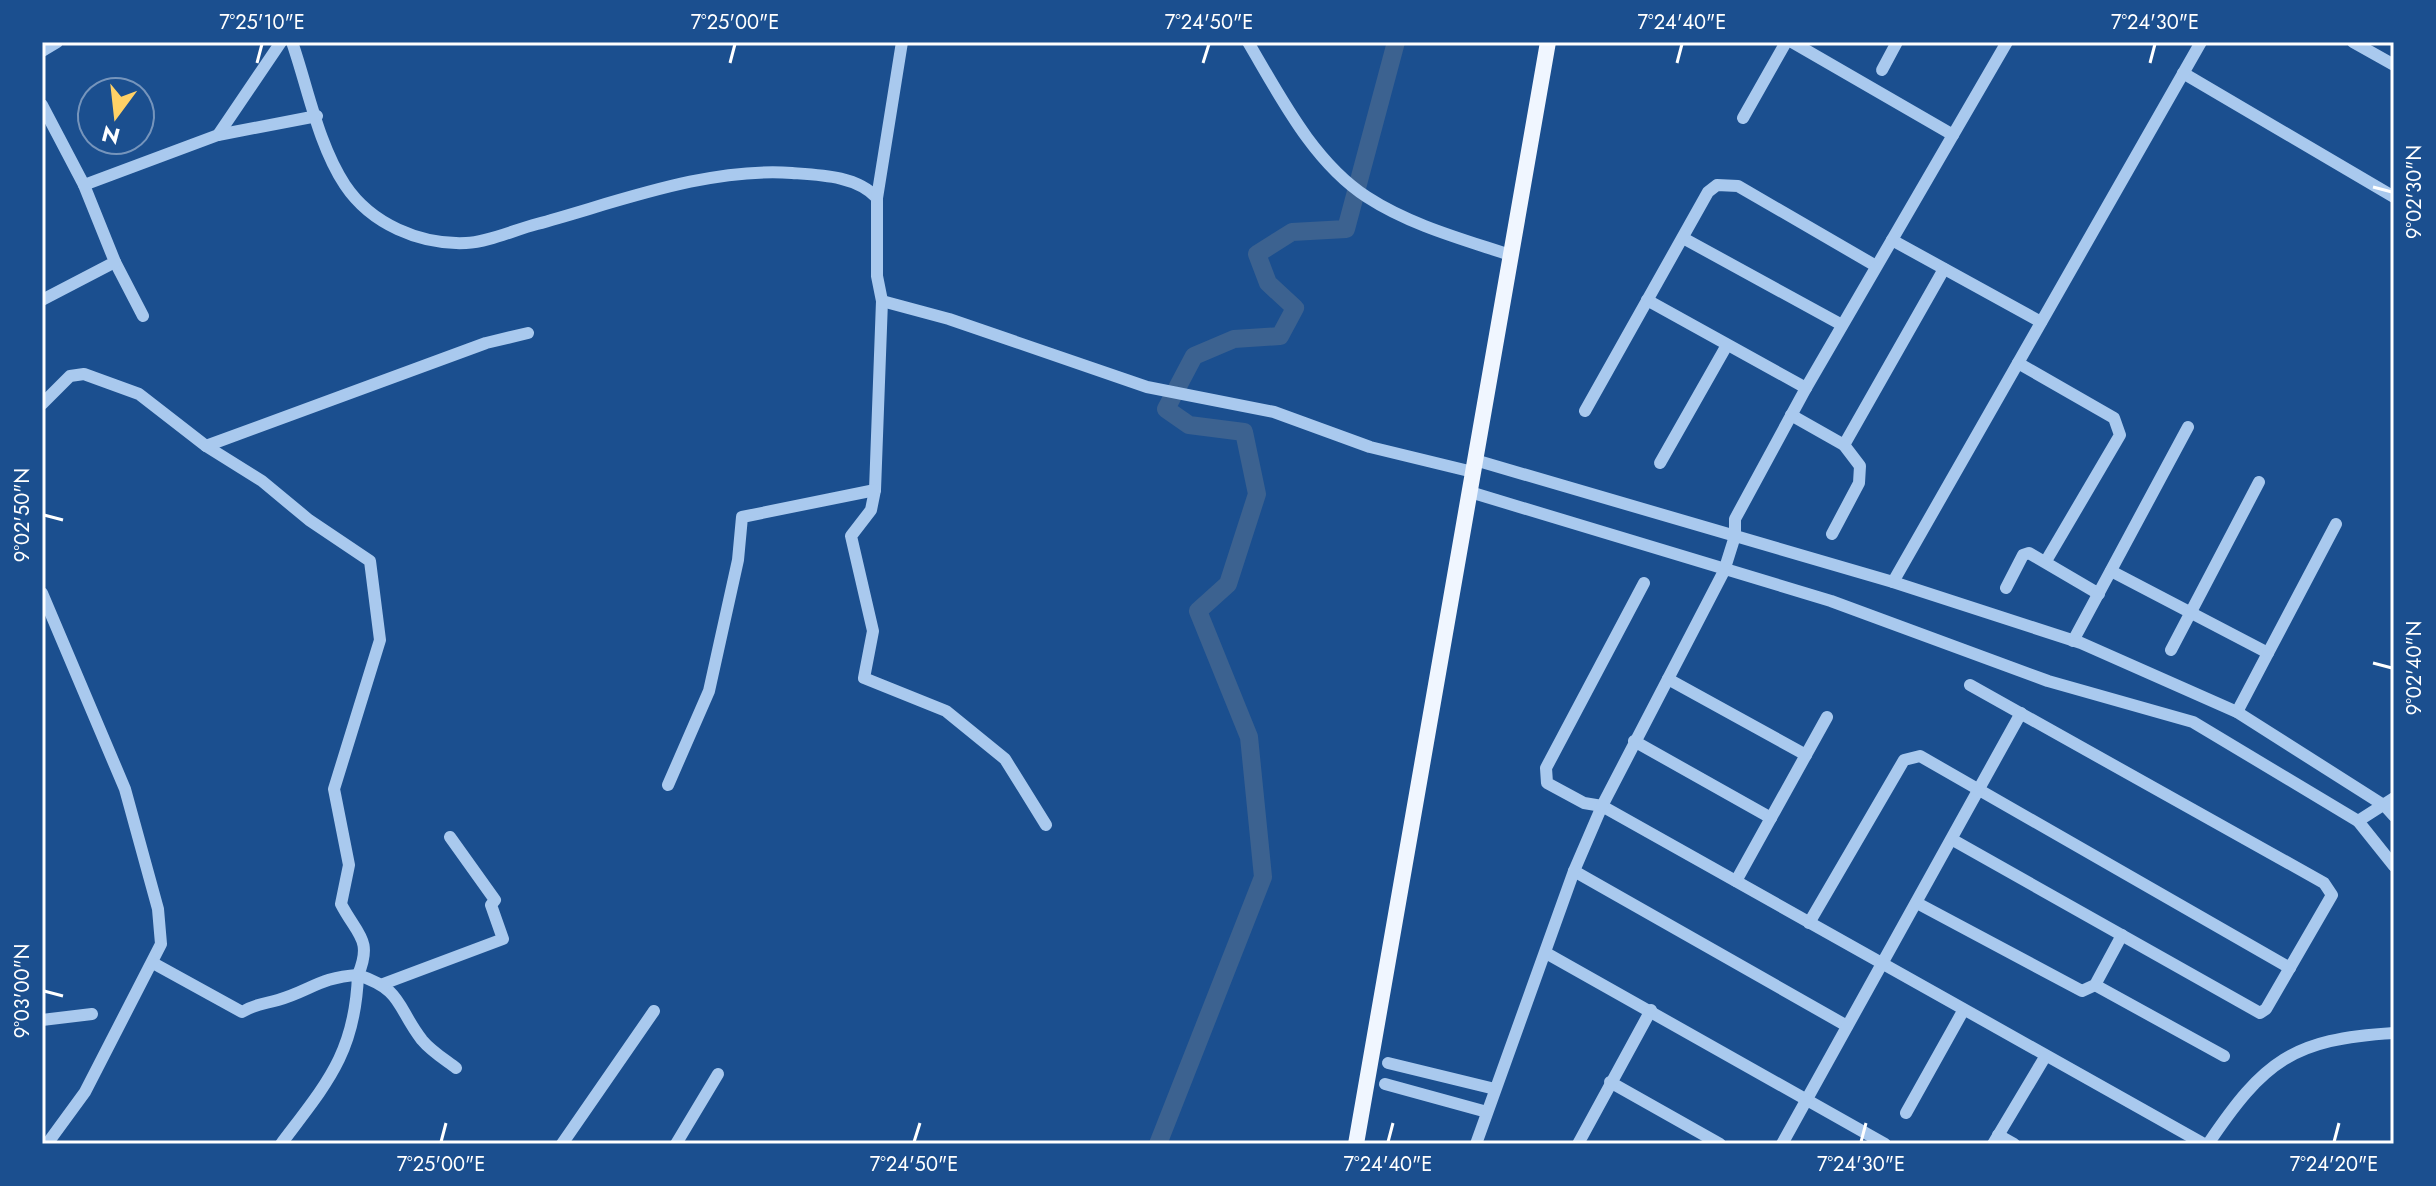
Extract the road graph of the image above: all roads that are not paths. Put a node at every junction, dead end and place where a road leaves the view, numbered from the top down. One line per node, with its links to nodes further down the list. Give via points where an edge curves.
1 (57, 42): 13 (street)
2 (281, 42): 20 (street)
3 (292, 42): 18 (street)
4 (902, 42): 24 (street)
5 (1248, 42): 27 (street, via 1293,118 1340,176 1366,197 1416,222)
6 (1548, 42): 27 (main road)
7 (1786, 42): 19 (street)
8 (1792, 42): 21 (street)
9 (1897, 42): 15 (street)
10 (2007, 42): 21 (street)
11 (2201, 42): 16 (street)
12 (2353, 42): 14 (street)
13 (42, 51)
14 (2394, 65)
15 (1882, 70)
16 (2183, 73): 23 (street); 35 (street)
17 (42, 105): 22 (street)
18 (317, 116): 20 (street); 24 (street, via 346,186 369,210 394,228 441,242 469,243 678,186 759,171 855,183)
19 (1743, 118)
20 (218, 135): 22 (street)
21 (1953, 135): 26 (street)
22 (84, 185): 28 (street)
23 (2394, 197)
24 (877, 198): 33 (street)
25 (1683, 238): 29 (street, via 1708,192 1727,183); 32 (street); 36 (street)
26 (1892, 240): 29 (street); 30 (street)
27 (1510, 255): 48 (main road)
28 (115, 262): 31 (street); 34 (street)
29 (1876, 266): 36 (street)
30 (1944, 269): 35 (street); 45 (street)
31 (42, 300)
32 (1647, 300): 38 (street); 42 (street)
33 (882, 301): 48 (street, via 1147,387 1274,412 1370,447); 50 (street)
34 (143, 316)
35 (2041, 322): 39 (street)
36 (1842, 325): 40 (street)
37 (528, 333): 46 (street, via 486,343)
38 (1727, 345): 40 (street); 47 (street)
39 (2018, 363): 55 (street, via 2120,426 2120,435); 58 (street)
40 (1806, 388): 43 (street)
41 (42, 404): 46 (street, via 70,376 94,376 139,394)
42 (1585, 411)
43 (1791, 415): 45 (street); 54 (street, via 1735,519)
44 (2188, 427): 57 (street)
45 (1844, 445): 53 (street, via 1856,456 1860,476)
46 (206, 446): 93 (street, via 370,561 380,640 333,801 349,865 341,904 364,939 366,959)
47 (1660, 463)
48 (1474, 466): 51 (main road); 54 (street)
49 (2259, 482): 63 (street)
50 (875, 490): 74 (street, via 742,517 738,560 709,691); 80 (street, via 871,510 851,536 873,631 864,678 946,711 970,730 1005,759)
51 (1470, 492): 56 (street); 119 (main road)
52 (2336, 524): 66 (street)
53 (1832, 534)
54 (1735, 536): 56 (street); 58 (street)
55 (2046, 561): 60 (street, via 2023,555); 62 (street)
56 (1724, 571): 67 (street); 79 (street, via 1831,601 2048,681 2193,722)
57 (2111, 571): 62 (street); 63 (street)
58 (1893, 582): 64 (street)
59 (1644, 583): 76 (street, via 1546,768 1547,783 1584,803)
60 (2006, 588)
61 (42, 593): 90 (street, via 132,811 158,909 161,944)
62 (2099, 594): 64 (street)
63 (2191, 613): 65 (street); 66 (street)
64 (2073, 641): 69 (street)
65 (2171, 650)
66 (2268, 653): 69 (street)
67 (1668, 679): 72 (street); 73 (street)
68 (1970, 685): 70 (street)
69 (2237, 712): 77 (street)
70 (2021, 713): 75 (street); 92 (street, via 2331,889 2330,900)
71 (1827, 717): 73 (street)
72 (1634, 741): 76 (street); 78 (street)
73 (1806, 755): 78 (street)
74 (668, 785)
75 (1979, 791): 82 (street); 87 (street, via 1920,756 1904,760); 92 (street)
76 (1602, 806): 84 (street); 85 (street)
77 (2391, 807): 79 (street)
78 (1771, 818): 85 (street)
79 (2358, 821): 83 (street)
80 (1046, 825)
81 (450, 837): 94 (street, via 495,900 491,905 503,939)
82 (1953, 840): 86 (street); 88 (street)
83 (2394, 866)
84 (1574, 871): 89 (street); 101 (street)
85 (1736, 881): 87 (street)
86 (1917, 903): 91 (street); 95 (street, via 2072,989)
87 (1809, 923): 91 (street)
88 (2122, 935): 92 (street, via 2256,1012 2266,1009); 95 (street)
89 (1546, 953): 96 (street); 110 (street)
90 (153, 963): 93 (street, via 242,1012 259,1001 277,1000 332,977); 115 (street, via 85,1092)
91 (1882, 965): 98 (street); 101 (street)
92 (2290, 968)
93 (358, 975): 94 (street); 116 (street, via 357,1013 336,1070)
94 (383, 984): 106 (street, via 423,1042)
95 (2095, 985): 103 (street)
96 (1651, 1010): 108 (street); 111 (street)
97 (654, 1011): 117 (street)
98 (1963, 1011): 104 (street); 113 (street)
99 (92, 1014): 100 (street)
100 (42, 1020)
101 (1847, 1026): 111 (street)
102 (2394, 1033): 126 (street, via 2345,1036 2309,1044 2287,1056 2242,1095)
103 (2224, 1056)
104 (2045, 1057): 114 (street); 126 (street)
105 (1388, 1063): 110 (street)
106 (456, 1068)
107 (718, 1074): 118 (street)
108 (1610, 1082): 121 (street); 122 (street)
109 (1385, 1084): 112 (street)
110 (1495, 1089): 112 (street)
111 (1805, 1099): 123 (street); 124 (street)
112 (1487, 1112): 120 (street)
113 (1906, 1113)
114 (1995, 1139): 125 (street)
115 (47, 1144)
116 (281, 1144)
117 (562, 1144)
118 (676, 1144)
119 (1356, 1144)
120 (1476, 1144)
121 (1578, 1144)
122 (1720, 1144)
123 (1782, 1144)
124 (1885, 1144)
125 (2014, 1144)
126 (2206, 1144)

